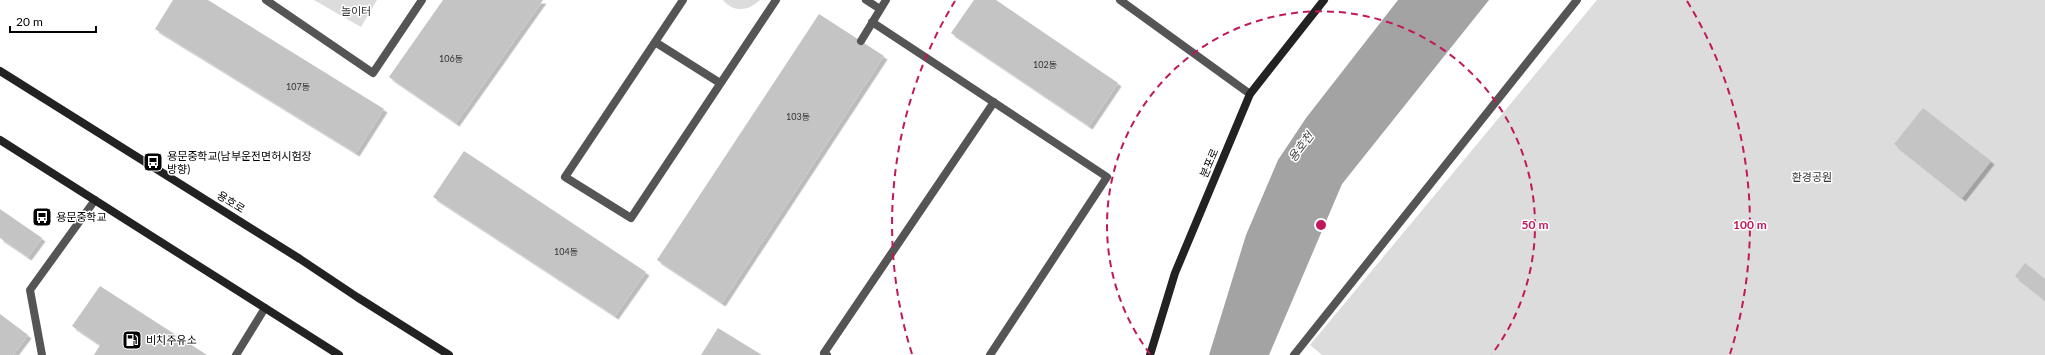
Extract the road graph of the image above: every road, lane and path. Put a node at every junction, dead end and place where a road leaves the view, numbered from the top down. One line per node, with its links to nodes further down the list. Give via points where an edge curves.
1 (266, 0): 2 (street, via 373,73)
2 (422, 0)
3 (683, 0): 13 (street)
4 (776, 0): 15 (street)
5 (866, 0): 10 (street)
6 (886, 0): 10 (street)
7 (1120, 0): 16 (street)
8 (1324, 0): 16 (main road, 분포로)
9 (1577, 0): 28 (street)
10 (880, 9): 11 (street)
11 (872, 22): 12 (street); 17 (street)
12 (861, 41)
13 (656, 42): 15 (street); 15 (street, via 565,177 631,218)
14 (0, 71): 24 (main road, 용호로)
15 (720, 84)
16 (1250, 94): 27 (main road, 분포로, via 1175,273)
17 (994, 102): 25 (street, via 824,353); 26 (street, via 1107,177)
18 (0, 140): 19 (main road)
19 (95, 200): 20 (main road); 21 (street, via 30,290)
20 (265, 308): 22 (street); 23 (main road)
21 (42, 355)
22 (236, 355)
23 (339, 355)
24 (449, 355)
25 (827, 355)
26 (990, 355)
27 (1150, 355)
28 (1294, 355)

